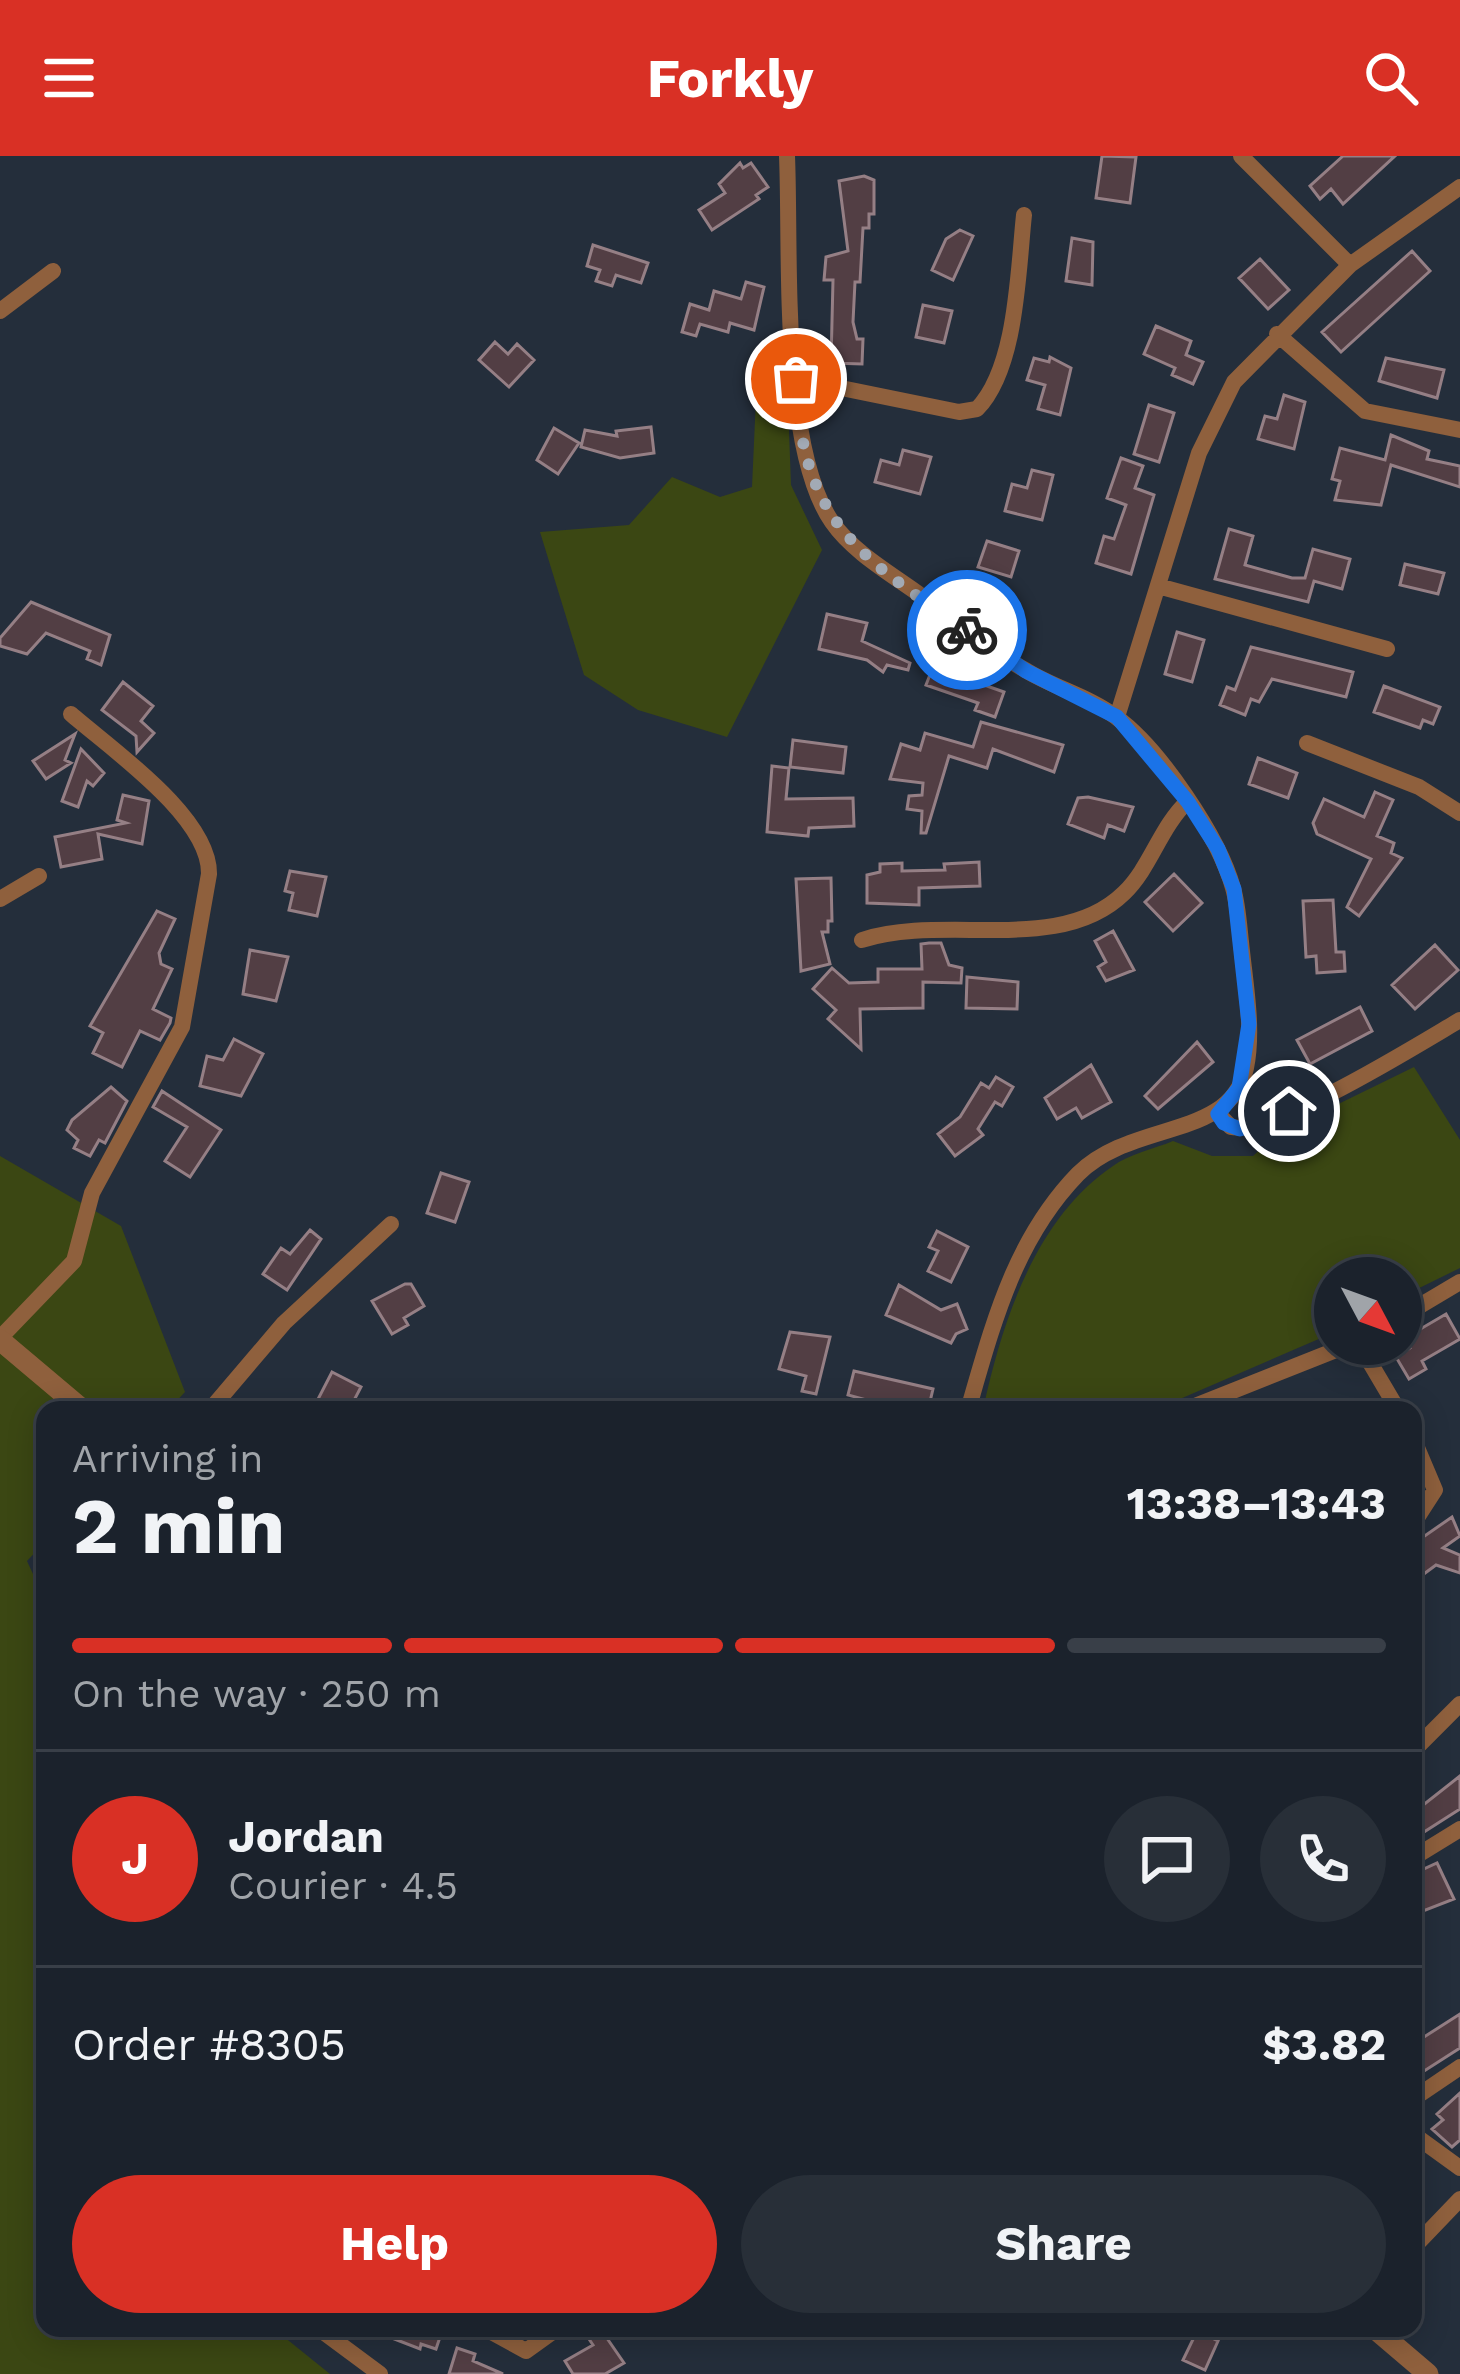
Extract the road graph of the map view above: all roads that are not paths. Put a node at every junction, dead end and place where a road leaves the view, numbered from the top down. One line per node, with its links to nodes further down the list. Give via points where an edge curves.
1 (787, 156): 9 (street)
2 (1241, 156): 5 (street)
3 (1460, 187): 5 (street)
4 (1024, 215): 9 (street, via 1014,315 990,392 976,409)
5 (1350, 266): 8 (street)
6 (53, 271): 7 (street)
7 (0, 311)
8 (1277, 334): 10 (street, via 1365,411); 11 (street, via 1219,406)
9 (796, 379): 14 (street, via 813,484 843,536 1026,671)
10 (1460, 430)
11 (1158, 586): 12 (street); 14 (street)
12 (1387, 649)
13 (71, 714): 26 (street, via 170,802 206,850 209,874 182,1027 92,1193 74,1261)
14 (1117, 717): 16 (street)
15 (1307, 743): 17 (street, via 1419,788)
16 (1188, 802): 20 (street, via 1126,892 1071,924 899,927); 22 (street, via 1234,889 1247,1005 1246,1067)
17 (1460, 814)
18 (40, 876): 19 (street)
19 (0, 899)
20 (862, 940)
21 (1460, 1020): 22 (street, via 1328,1095 1250,1127 1231,1127)
22 (1218, 1114): 31 (street, via 1142,1134 1078,1174 1023,1248)
23 (391, 1224): 30 (street, via 284,1322)
24 (1460, 1282): 25 (street)
25 (1422, 1305)
26 (0, 1339): 29 (street)
27 (1314, 1360): 32 (street)
28 (1369, 1365): 33 (street)
29 (72, 1401)
30 (218, 1401)
31 (971, 1401)
32 (1208, 1401)
33 (1392, 1401)
34 (1422, 1459): 35 (street, via 1435,1490)
35 (1422, 1510)
36 (1460, 1704): 37 (street)
37 (1422, 1741)
38 (1460, 1828): 39 (street)
39 (1422, 1852)
40 (1460, 2067): 41 (street)
41 (1422, 2093)
42 (1422, 2141): 43 (street)
43 (1460, 2168)
44 (1460, 2200): 45 (street)
45 (1422, 2239)
46 (334, 2337): 50 (street)
47 (500, 2337): 48 (street, via 526,2351)
48 (545, 2337)
49 (1385, 2337): 51 (street)
50 (380, 2374)
51 (1428, 2374)

